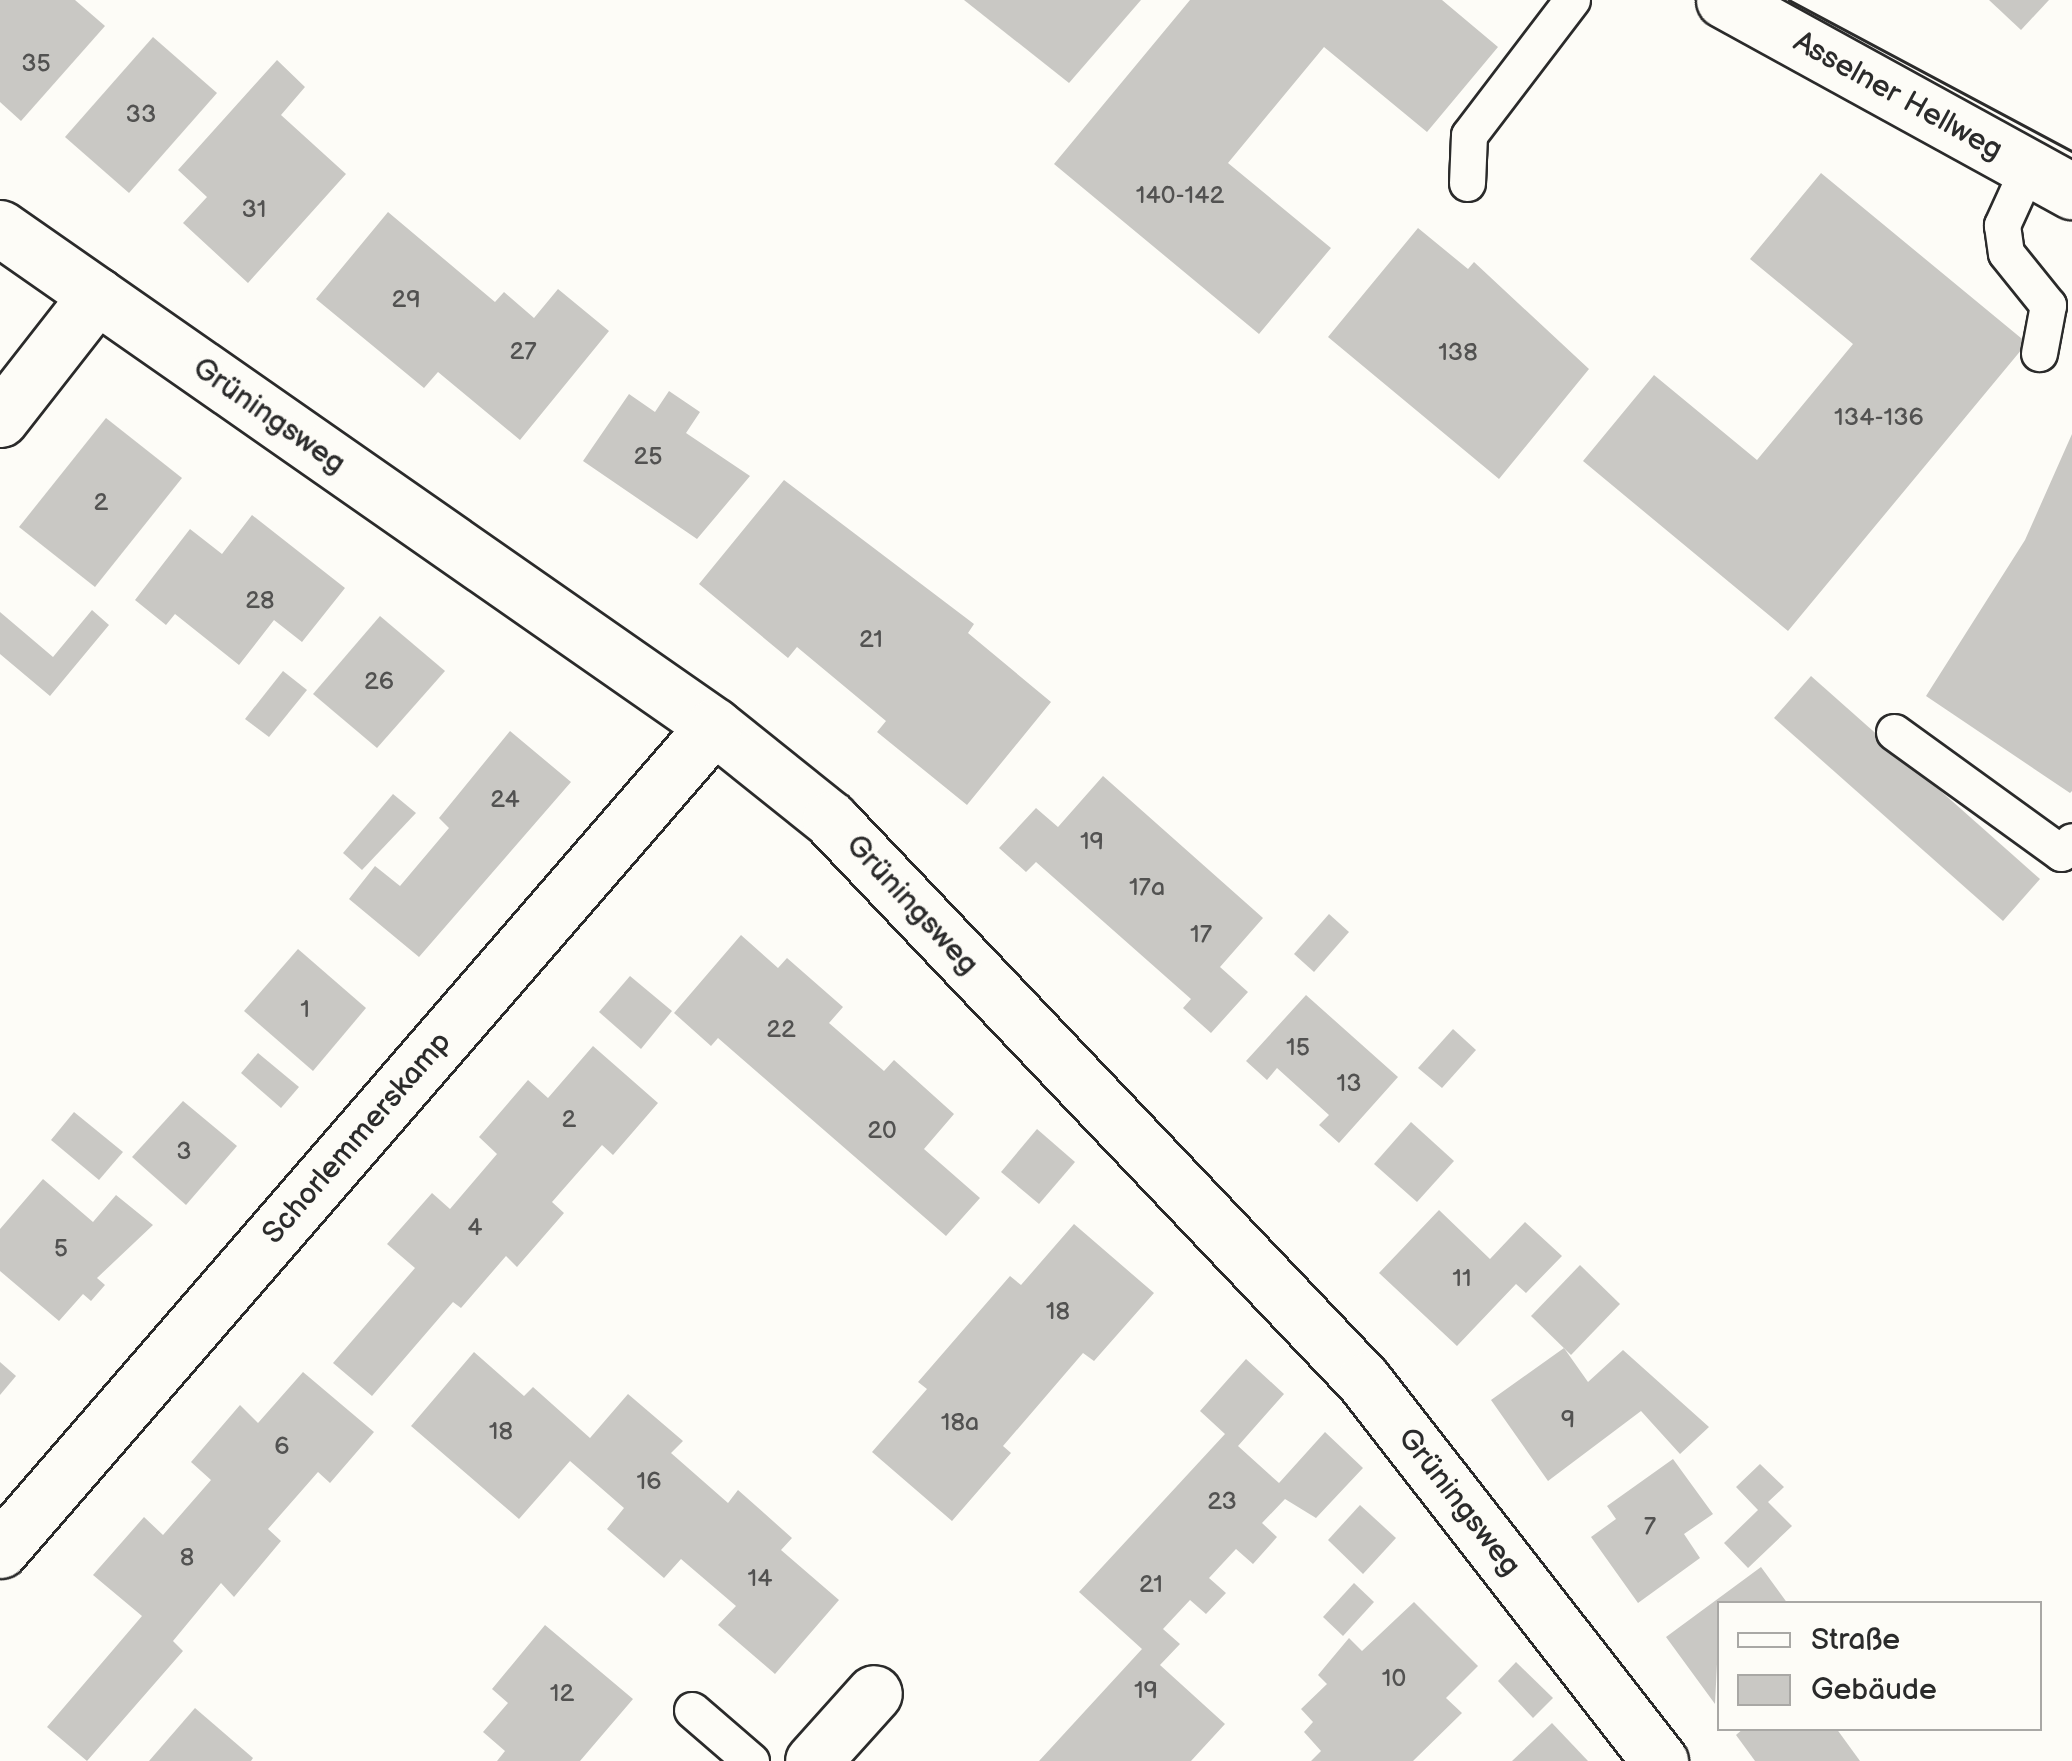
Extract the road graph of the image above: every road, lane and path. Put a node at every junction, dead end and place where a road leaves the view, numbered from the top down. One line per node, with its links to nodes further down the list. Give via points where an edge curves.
1 (1572, 0): 4 (lane, via 1469,135)
2 (1724, 0): 3 (street, Asselner Hellweg)
3 (2050, 179): 7 (lane, via 2002,225 2006,253 2048,305)
4 (1468, 183)
5 (0, 228): 6 (street, Grüningsweg)
6 (96, 296): 8 (street); 9 (street, Grüningsweg)
7 (2040, 353)
8 (0, 418)
9 (714, 726): 12 (street, Schorlemmerskamp); 17 (street, Grüningsweg, via 830,819 1364,1381)
10 (1894, 732): 11 (lane, via 2061,853)
11 (2072, 842)
12 (0, 1550)
13 (874, 1693): 16 (street)
14 (692, 1710): 15 (lane)
15 (751, 1761)
16 (813, 1761)
17 (1660, 1761)

